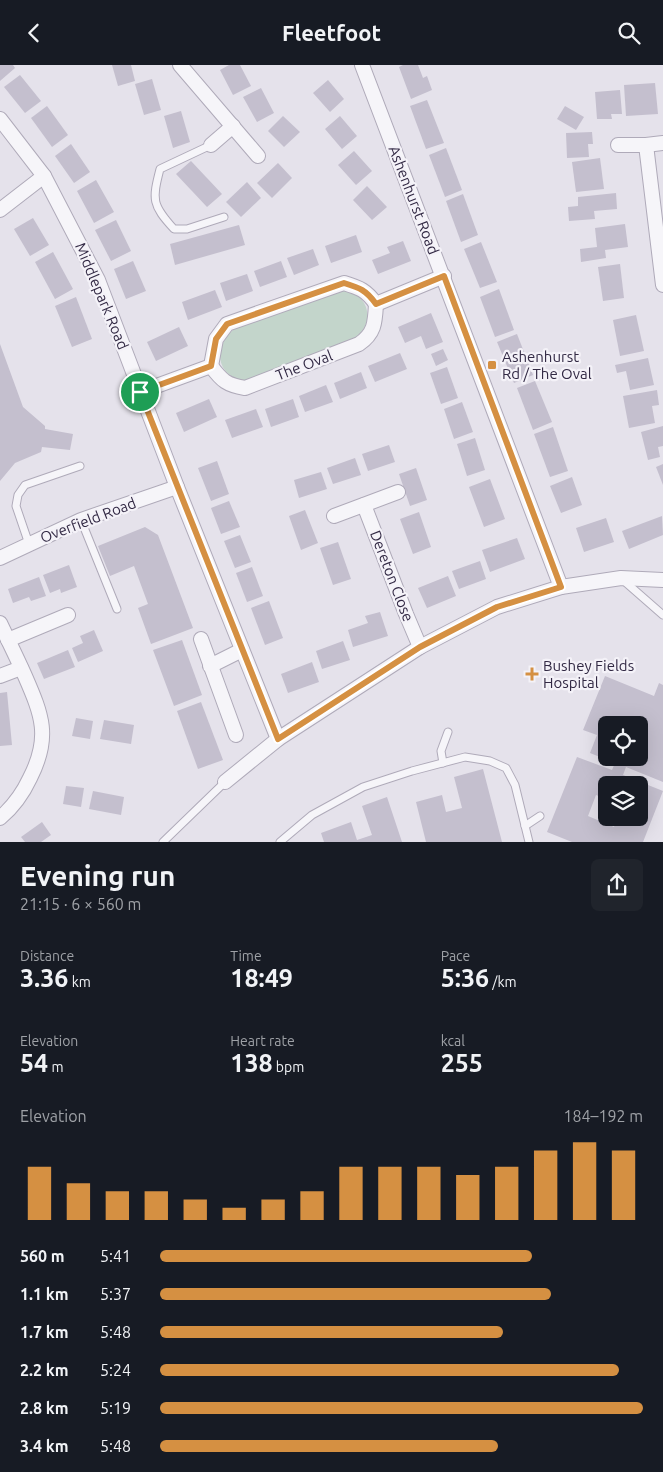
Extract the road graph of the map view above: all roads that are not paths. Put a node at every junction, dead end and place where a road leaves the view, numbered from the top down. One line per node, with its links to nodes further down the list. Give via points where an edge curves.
1 (180, 65): 4 (street)
2 (362, 65): 13 (street, Ashenhurst Road)
3 (0, 119): 10 (street, Middlepark Road)
4 (233, 125): 6 (street); 9 (street)
5 (663, 143): 8 (street)
6 (211, 145): 12 (lane, via 160,169 154,193 159,213 174,229 187,229)
7 (618, 145): 8 (street)
8 (646, 145): 14 (street)
9 (258, 157)
10 (44, 176): 11 (street); 17 (street, Middlepark Road, via 98,281)
11 (0, 210)
12 (224, 217)
13 (444, 276): 15 (street); 28 (street, Ashenhurst Road)
14 (663, 285)
15 (376, 304): 16 (street, via 368,293 344,283 227,324 216,339); 16 (street, The Oval, via 375,321 369,337 359,344 245,388 230,385)
16 (211, 366): 17 (street)
17 (140, 392): 19 (street, Middlepark Road)
18 (80, 466): 24 (lane, via 25,485 18,495 16,506)
19 (177, 487): 23 (street, Overfield Road); 36 (street, Middlepark Road)
20 (398, 492): 21 (street)
21 (364, 505): 22 (street); 35 (street, Dereton Close)
22 (334, 516)
23 (81, 520): 24 (street, Overfield Road); 29 (lane)
24 (29, 544): 25 (street, Overfield Road)
25 (0, 558)
26 (621, 578): 27 (street); 28 (street); 31 (lane)
27 (663, 581)
28 (561, 587): 35 (street, via 497,607)
29 (117, 609)
30 (68, 615): 34 (street)
31 (663, 615)
32 (0, 623): 34 (street)
33 (201, 639): 37 (street)
34 (8, 640): 38 (street)
35 (420, 647): 42 (street)
36 (242, 649): 37 (street); 42 (street, Middlepark Road)
37 (210, 666): 41 (street)
38 (21, 668): 39 (street); 46 (street, via 39,707 41,751 24,791)
39 (0, 676)
40 (448, 732): 43 (lane, via 441,751)
41 (236, 735)
42 (278, 739): 44 (street)
43 (443, 763): 47 (lane, via 465,757 490,761 506,768 515,785); 49 (lane, via 363,787 312,815)
44 (225, 782): 48 (lane)
45 (540, 816): 47 (lane)
46 (0, 818)
47 (525, 826): 50 (lane)
48 (163, 842)
49 (280, 842)
50 (529, 842)

